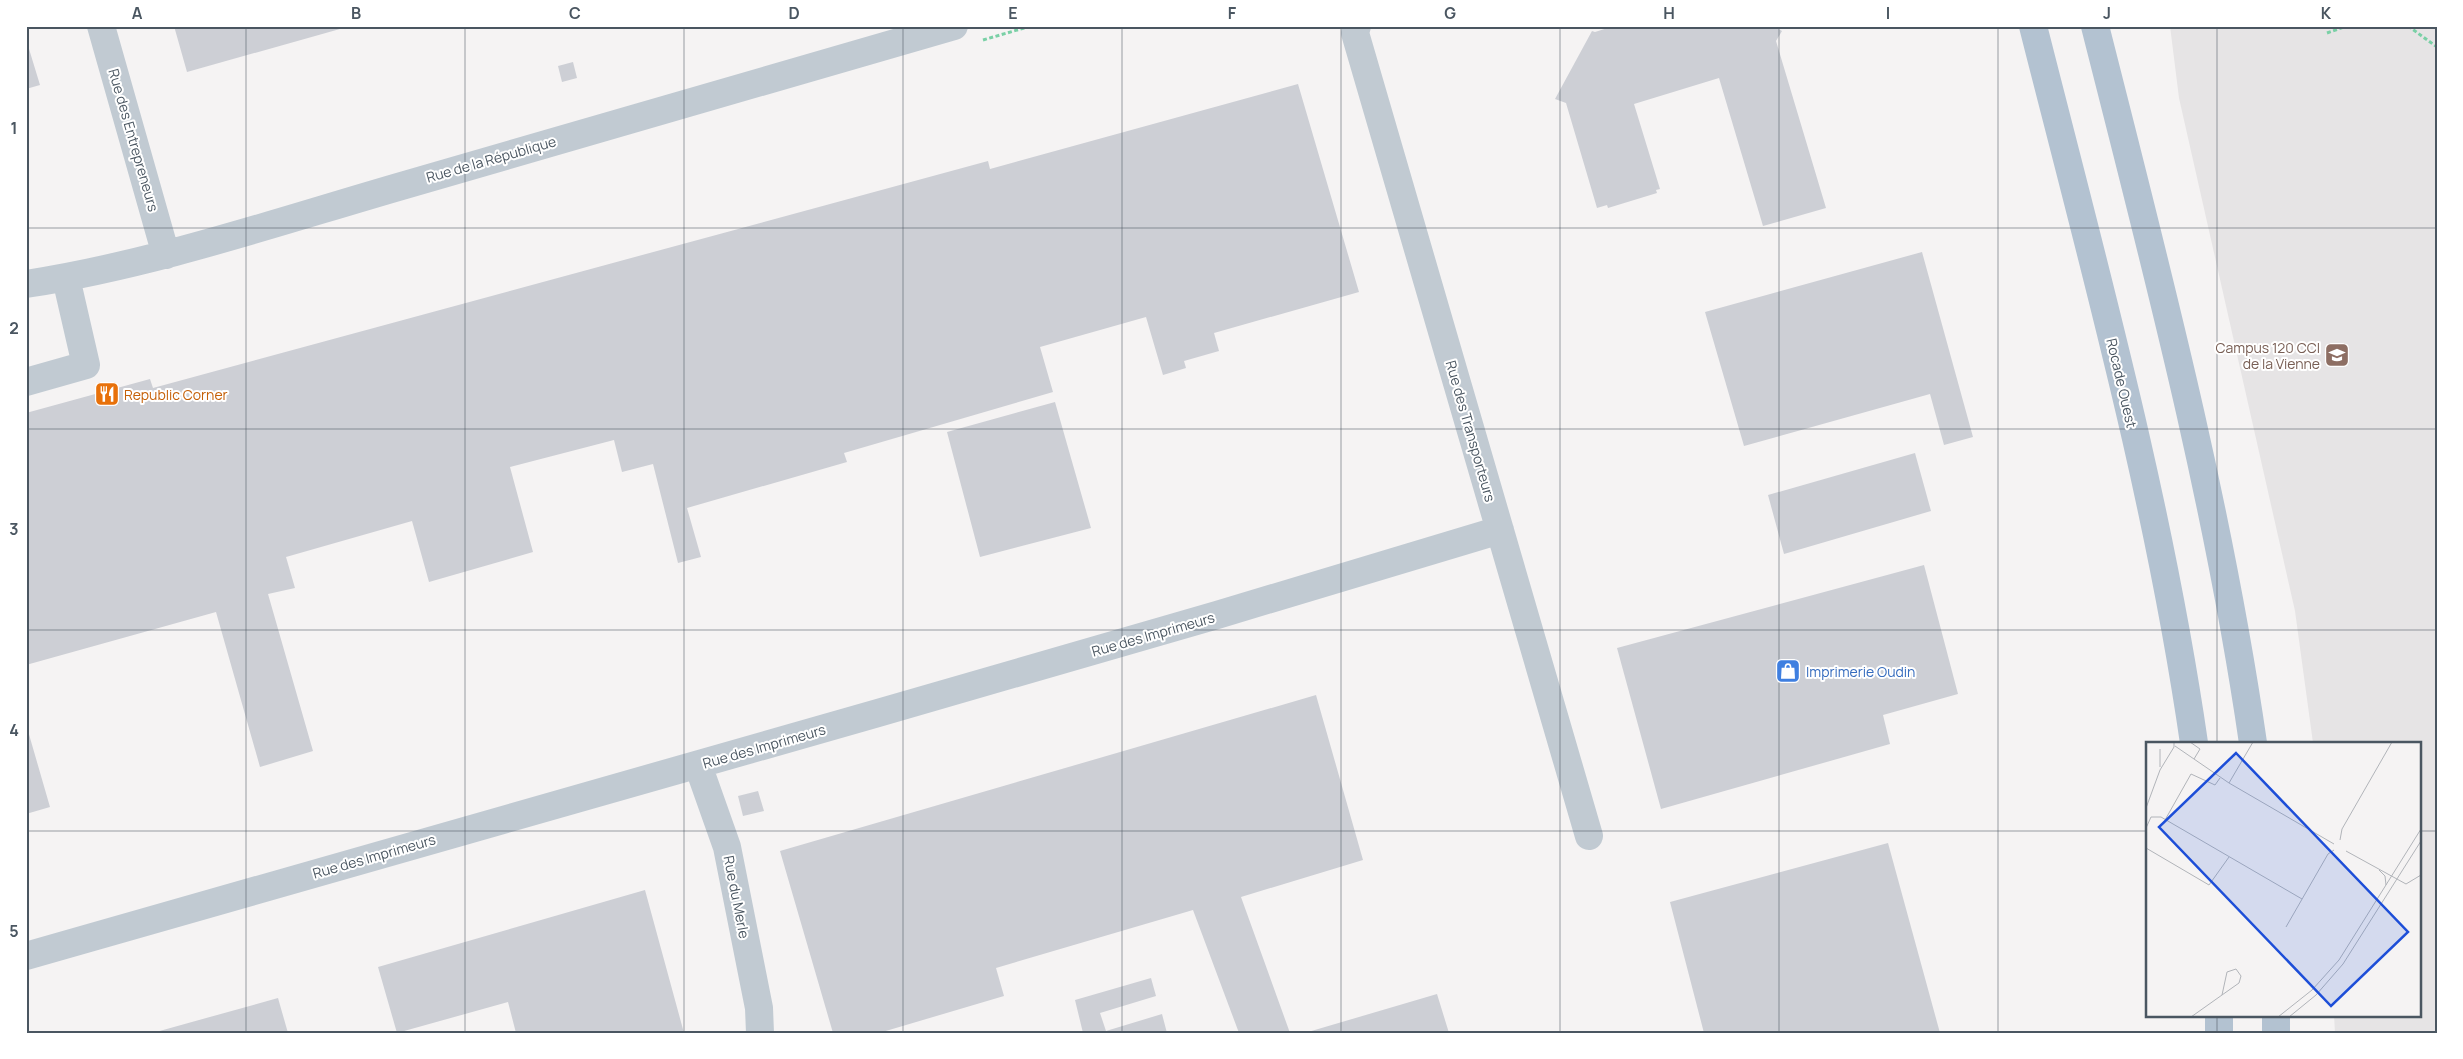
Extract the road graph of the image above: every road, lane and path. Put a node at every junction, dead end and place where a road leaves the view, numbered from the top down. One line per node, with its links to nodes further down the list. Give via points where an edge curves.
1 (101, 26): 10 (street, Rue des Entrepreneurs)
2 (954, 26): 10 (street, Rue de la République)
3 (1357, 26): 14 (street, Rue des Transporteurs, via 1355,33)
4 (2033, 26): 15 (main road, Rocade Ouest, via 2154,519)
5 (2096, 26): 16 (main road, via 2205,478)
6 (2347, 26): 8 (path)
7 (2408, 26): 9 (path)
8 (2327, 33)
9 (2437, 47)
10 (166, 255): 11 (street, Rue de la République)
11 (66, 278): 12 (street, Rue de la République); 13 (street, via 86,365)
12 (26, 284)
13 (26, 382)
14 (1500, 530): 17 (street, Rue des Imprimeurs); 18 (street, Rue des Transporteurs)
15 (2194, 742)
16 (2253, 742)
17 (698, 765): 19 (street, Rue des Imprimeurs); 22 (street, Rue du Merle, via 727,847 759,1008)
18 (1589, 836)
19 (26, 956)
20 (2219, 1016): 23 (main road)
21 (2276, 1016): 24 (main road)
22 (760, 1033)
23 (2219, 1033)
24 (2276, 1033)

